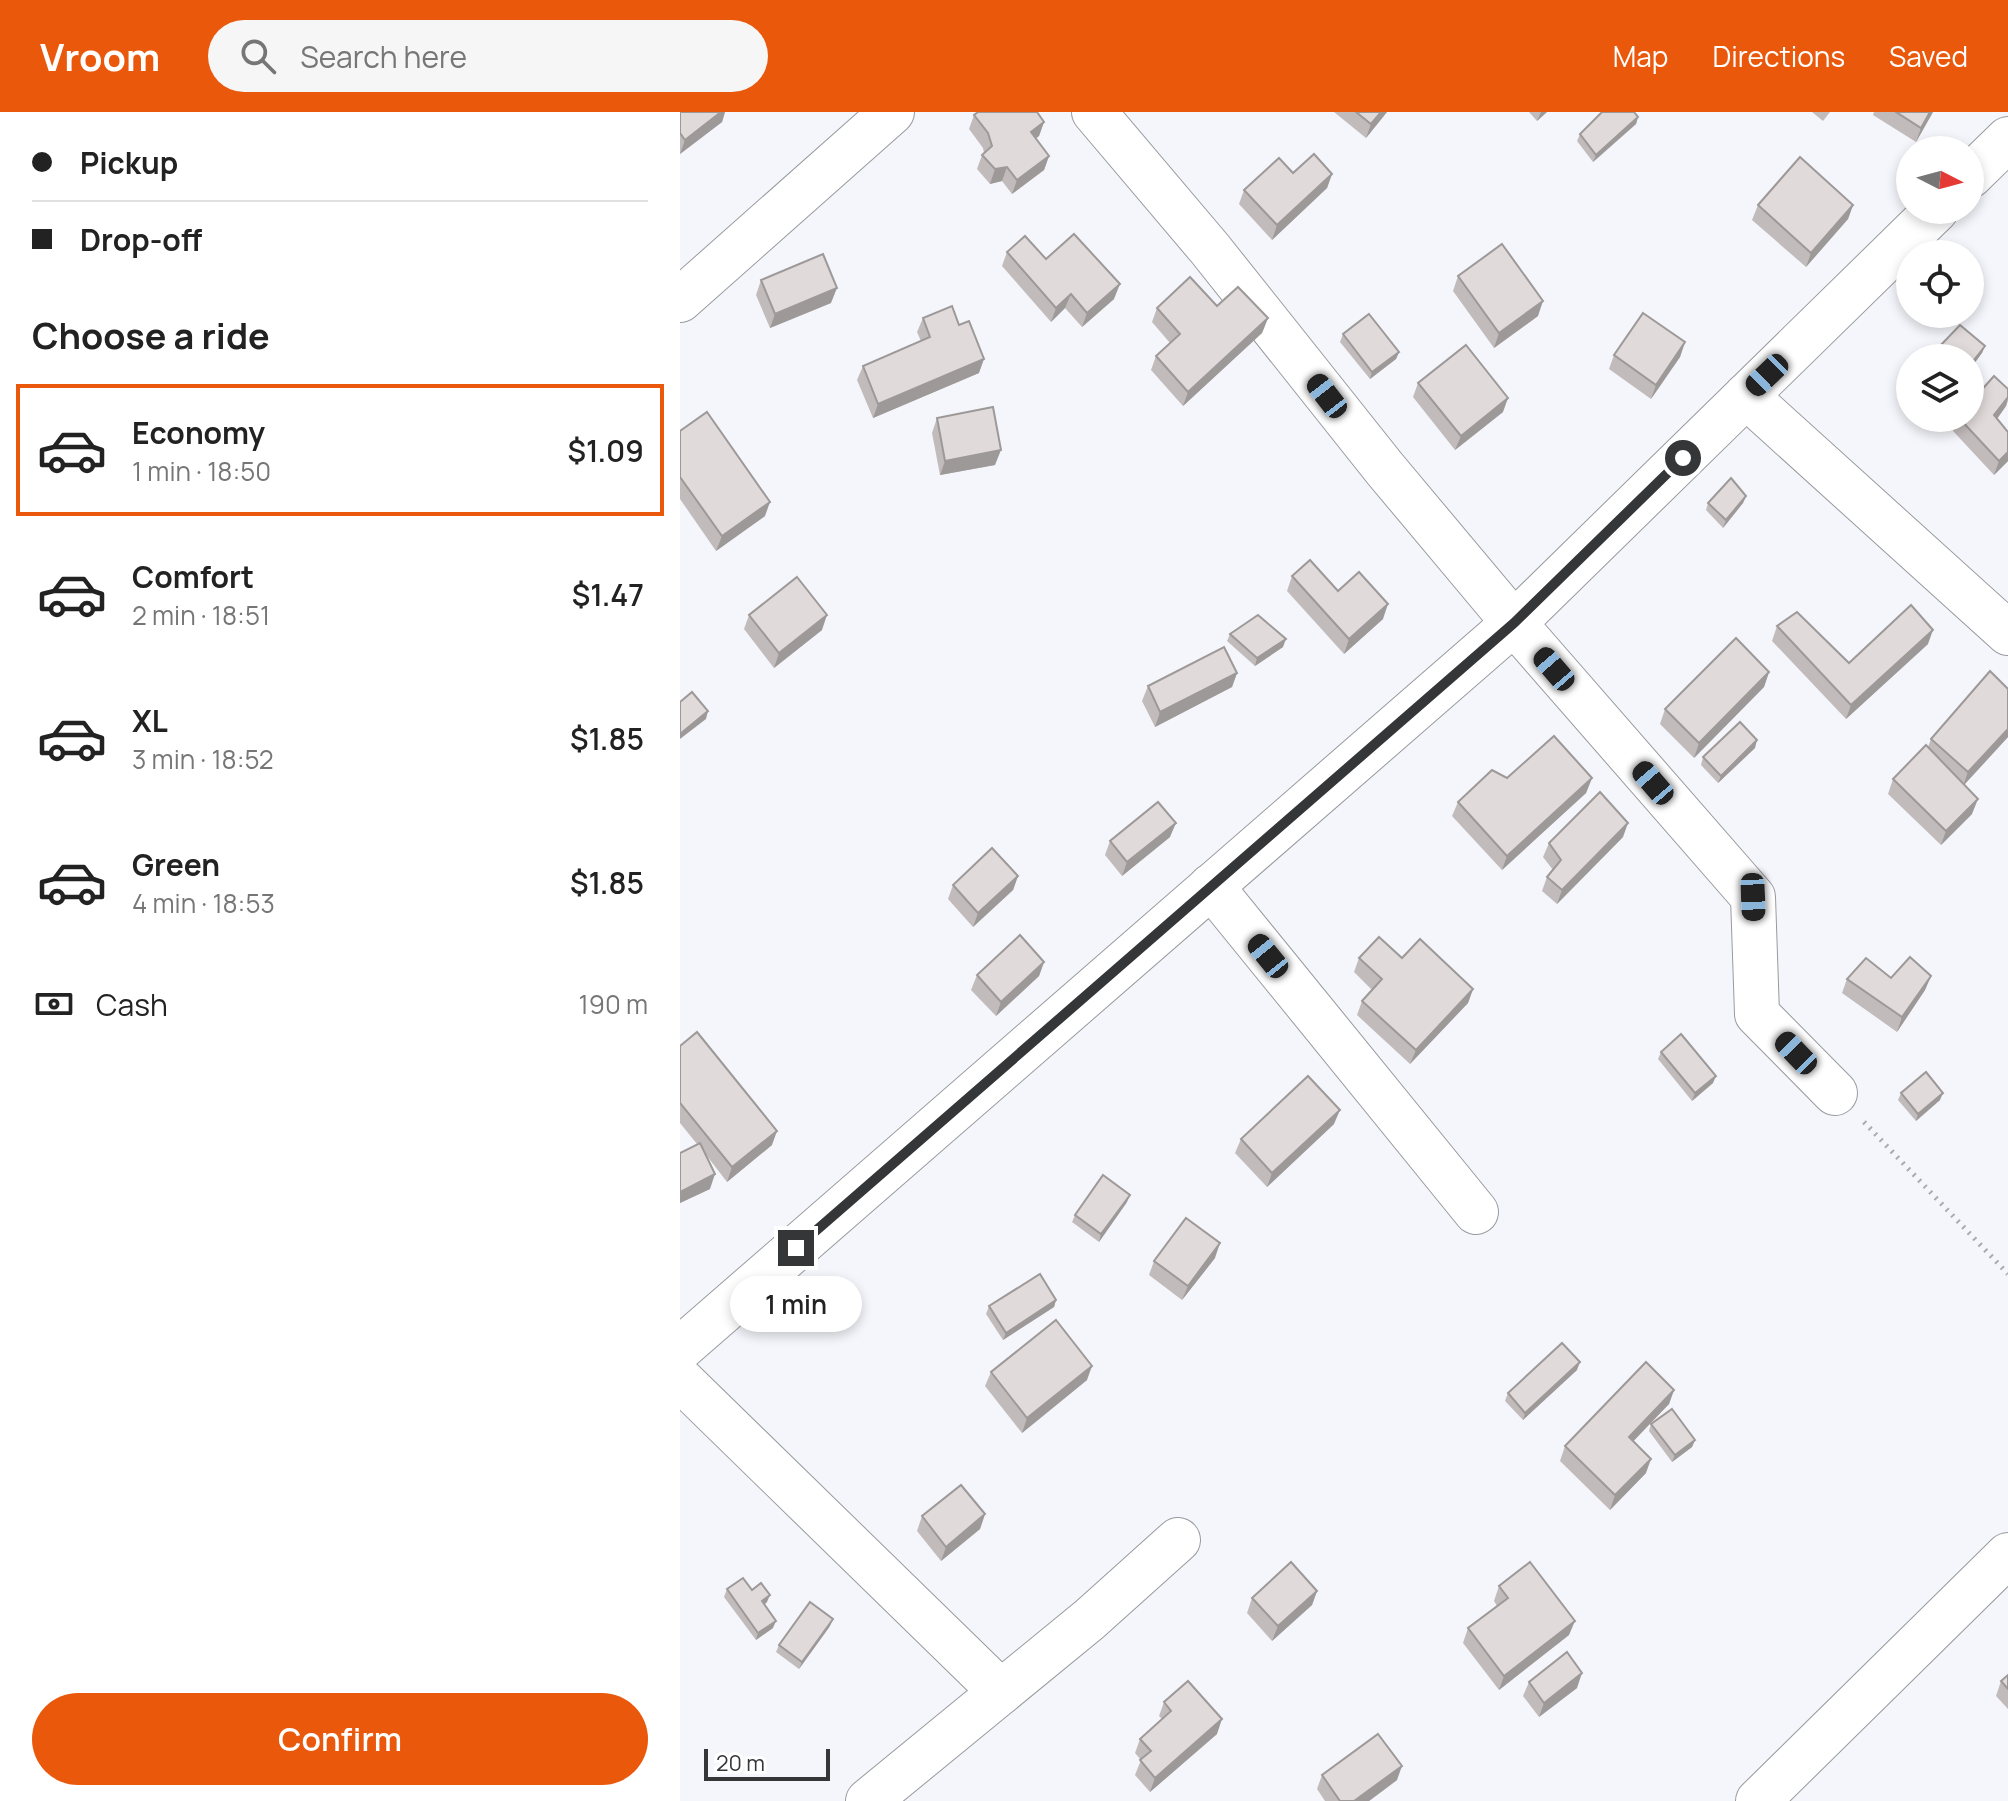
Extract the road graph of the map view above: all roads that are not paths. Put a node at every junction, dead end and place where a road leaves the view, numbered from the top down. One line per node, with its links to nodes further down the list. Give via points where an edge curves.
1 (892, 112): 6 (street)
2 (1094, 112): 8 (street)
3 (2008, 139): 4 (street)
4 (1984, 162)
5 (1922, 224): 7 (street)
6 (680, 300)
7 (1746, 396): 8 (street); 9 (street)
8 (1514, 623): 10 (street); 11 (street, via 1753,897 1757,1014)
9 (2008, 633)
10 (1211, 886): 12 (street); 13 (street)
11 (1835, 1093)
12 (1476, 1212)
13 (680, 1349)
14 (680, 1379): 17 (street)
15 (1178, 1540): 17 (street)
16 (2008, 1555): 19 (street)
17 (1001, 1692): 18 (street)
18 (868, 1801)
19 (1758, 1801)

